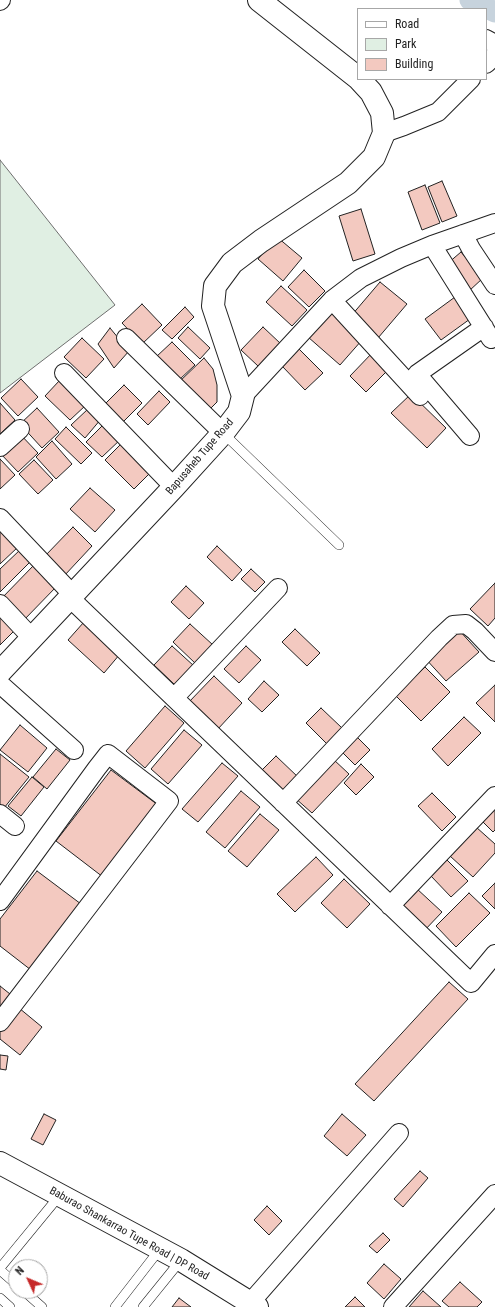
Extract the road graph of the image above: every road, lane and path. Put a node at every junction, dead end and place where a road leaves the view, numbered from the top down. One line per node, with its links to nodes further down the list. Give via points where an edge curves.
1 (259, 0): 4 (street)
2 (495, 56): 3 (street)
3 (487, 63)
4 (357, 77)
5 (360, 80): 7 (street, via 371,92 382,113)
6 (470, 80): 7 (street, via 438,112)
7 (384, 133): 15 (street, via 374,158 348,183 232,263 215,286 213,306)
8 (495, 222): 9 (street)
9 (463, 234): 10 (street); 11 (street)
10 (432, 245): 12 (street, via 361,278); 19 (street, via 487,333 417,374)
11 (495, 285)
12 (332, 300): 15 (street); 16 (street)
13 (126, 338): 18 (street)
14 (64, 373): 21 (street)
15 (243, 396): 18 (street, Bapusaheb Tupe Road, via 239,412)
16 (420, 396)
17 (20, 429): 20 (street)
18 (223, 434): 21 (street, Bapusaheb Tupe Road); 23 (lane)
19 (470, 436)
20 (0, 447)
21 (174, 487): 25 (street, Bapusaheb Tupe Road)
22 (0, 518): 25 (street)
23 (340, 545)
24 (278, 588): 31 (street)
25 (71, 596): 27 (street, Bapusaheb Tupe Road); 31 (street)
26 (0, 604): 27 (street)
27 (32, 638): 29 (street, Bapusaheb Tupe Road)
28 (495, 652): 34 (street, via 466,624 453,625)
29 (0, 672)
30 (0, 684): 32 (street)
31 (174, 698): 34 (street)
32 (74, 750)
33 (495, 796): 38 (street)
34 (283, 802): 38 (street)
35 (0, 814): 36 (street)
36 (15, 826)
37 (0, 902): 40 (street, via 108,754 169,801)
38 (390, 906): 39 (street, via 471,984)
39 (495, 954)
40 (0, 1022)
41 (399, 1133): 51 (street)
42 (0, 1163): 44 (street, Baburao Shankarrao Tupe Road | DP Road)
43 (495, 1194): 56 (street)
44 (60, 1195): 45 (street, Baburao Shankarrao Tupe Road | DP Road); 47 (lane)
45 (160, 1249): 46 (street, Baburao Shankarrao Tupe Road | DP Road); 54 (lane)
46 (181, 1260): 51 (street, Baburao Shankarrao Tupe Road | DP Road); 55 (lane)
47 (0, 1269): 48 (lane)
48 (8, 1276)
49 (0, 1298): 52 (lane)
50 (33, 1299): 53 (lane)
51 (253, 1305)
52 (10, 1307)
53 (42, 1307)
54 (115, 1307)
55 (143, 1307)
56 (393, 1307)

